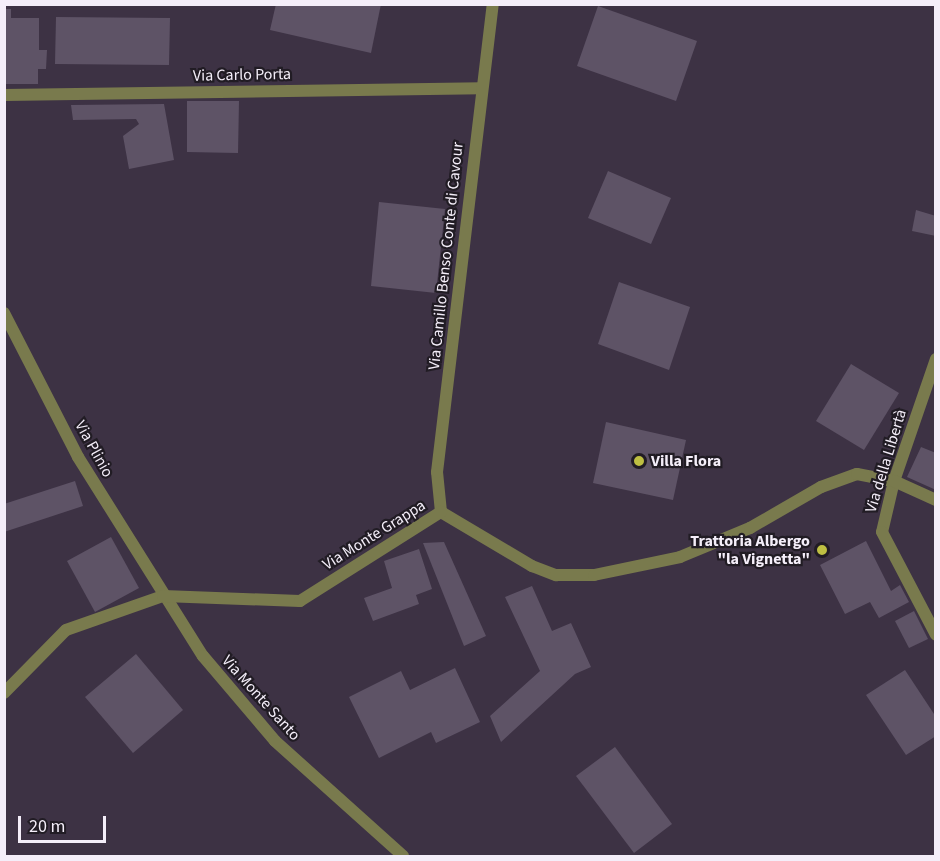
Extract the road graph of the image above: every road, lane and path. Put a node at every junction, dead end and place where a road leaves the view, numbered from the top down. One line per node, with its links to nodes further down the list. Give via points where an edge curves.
1 (493, 4): 2 (street, Via Camillo Benso Conte di Cavour)
2 (481, 88): 3 (street, Via Carlo Porta); 8 (street, Via Camillo Benso Conte di Cavour, via 437,472)
3 (4, 95)
4 (4, 313): 9 (street, Via Plinio, via 78,457)
5 (936, 358): 6 (street, Via della Libertà)
6 (894, 481): 7 (street, Via Monte Grappa); 8 (street, Via Monte Grappa, via 857,474 821,488 750,528 680,557 594,575 556,575 532,566); 10 (street, Via della Libertà, via 882,532)
7 (936, 500)
8 (441, 512): 9 (street, Via Monte Grappa, via 300,601)
9 (163, 596): 11 (street, Via Monte Grappa, via 66,630); 12 (street, Via Monte Santo, via 203,656 274,741)
10 (936, 635)
11 (4, 693)
12 (403, 856)

